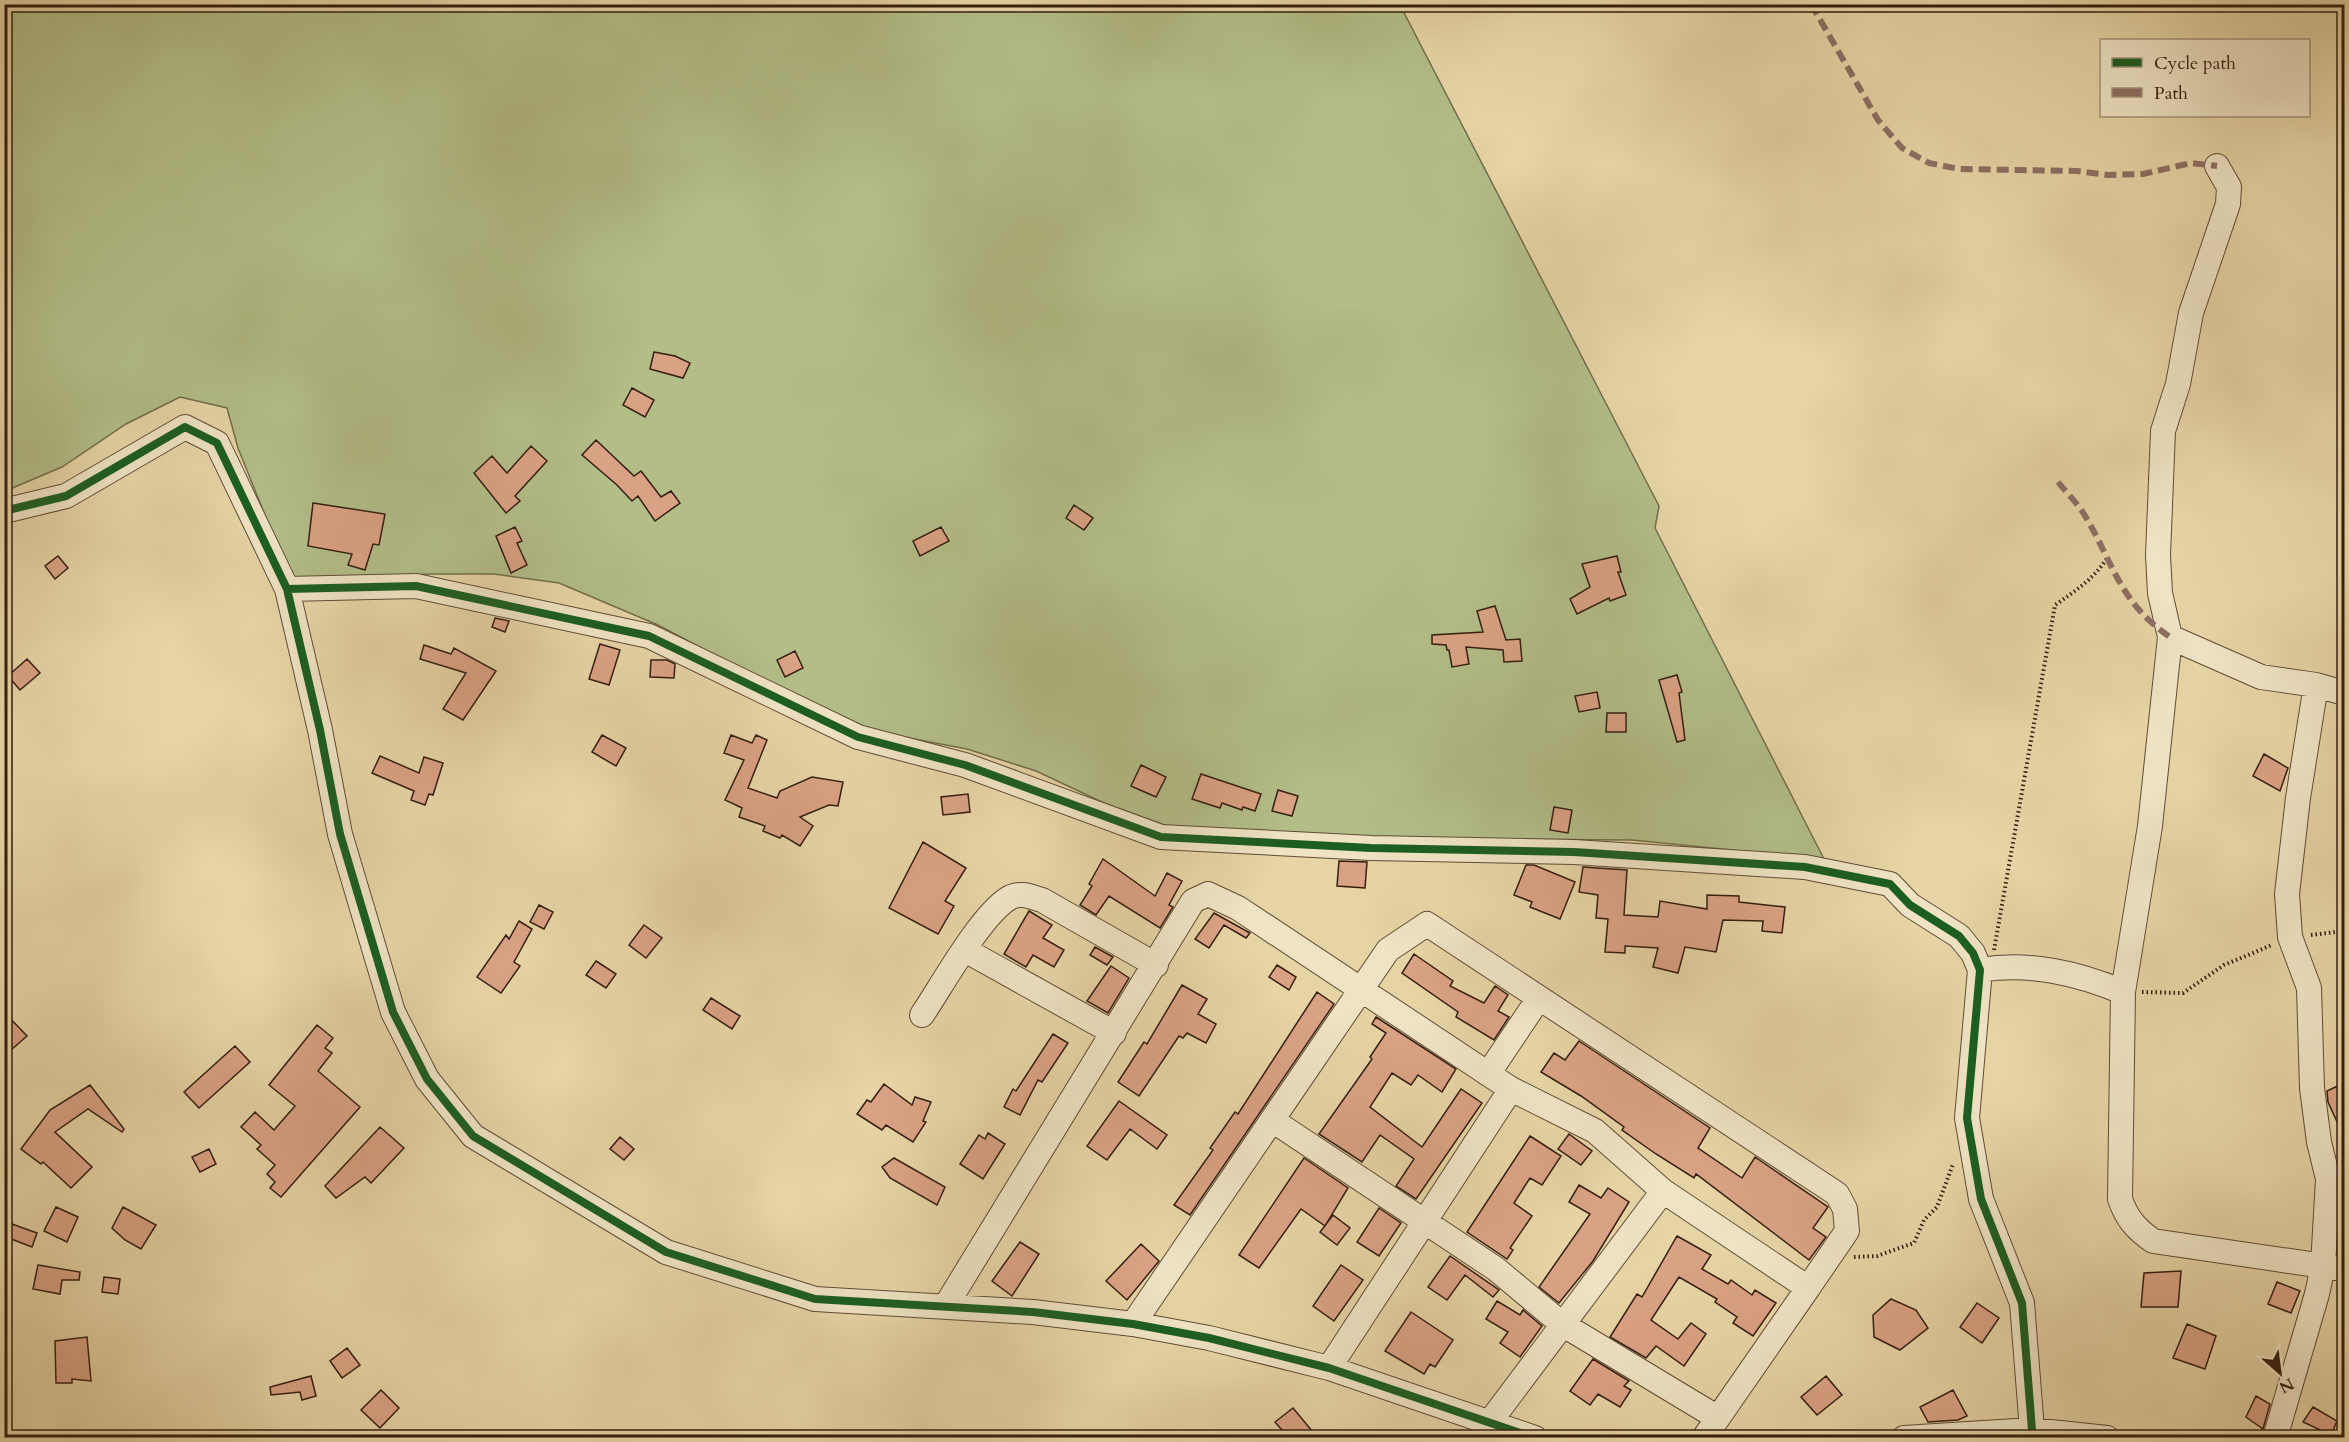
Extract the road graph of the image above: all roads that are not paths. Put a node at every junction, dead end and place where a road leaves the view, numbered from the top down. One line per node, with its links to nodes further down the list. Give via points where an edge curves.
1 (2217, 166): 4 (street, via 2229,187 2228,204 2191,313 2178,384 2163,432 2158,555 2160,593)
2 (4, 511): 3 (street, via 66,496 185,427 217,443)
3 (287, 589): 9 (street, via 416,586 649,636 858,737 965,765 1161,837 1371,848 1574,852 1805,867 1890,884 1910,905 1959,936); 22 (street, via 340,834 393,1012 427,1079 473,1136 666,1252 815,1299)
4 (2170, 637): 5 (street, via 2261,677); 11 (street, via 2150,826)
5 (2316, 685): 6 (street); 20 (street, via 2287,894 2290,937 2309,988 2312,1088 2328,1179)
6 (2344, 693)
7 (965, 950): 8 (street, via 993,910 1023,894 1042,900); 13 (street); 14 (street)
8 (1156, 965): 10 (street, via 1193,901 1208,894 1238,908); 14 (street)
9 (1986, 969): 11 (street, via 2054,969); 28 (street, via 1967,1118 1981,1199 2022,1303)
10 (1363, 991): 12 (street, via 1388,950 1427,924); 15 (street); 17 (street)
11 (2123, 992): 20 (street, via 2120,1199 2125,1215 2153,1241)
12 (1539, 998): 15 (street); 21 (street, via 1837,1194 1845,1209 1847,1231)
13 (922, 1015)
14 (1114, 1033): 22 (street)
15 (1488, 1074): 16 (street)
16 (1511, 1089): 18 (street, via 1595,1131); 19 (street)
17 (1272, 1120): 19 (street); 23 (street)
18 (1663, 1191): 21 (street); 24 (street)
19 (1423, 1222): 24 (street, via 1496,1269); 25 (street)
20 (2334, 1268): 33 (street)
21 (1808, 1288): 26 (street)
22 (945, 1307): 23 (street)
23 (1133, 1324): 25 (street)
24 (1562, 1324): 26 (street); 27 (street)
25 (1329, 1368): 27 (street)
26 (1718, 1418): 30 (street)
27 (1490, 1423): 29 (street)
28 (2032, 1430): 31 (street); 32 (street)
29 (1535, 1437)
30 (1704, 1437)
31 (1904, 1437)
32 (2107, 1437)
33 (2275, 1437)

